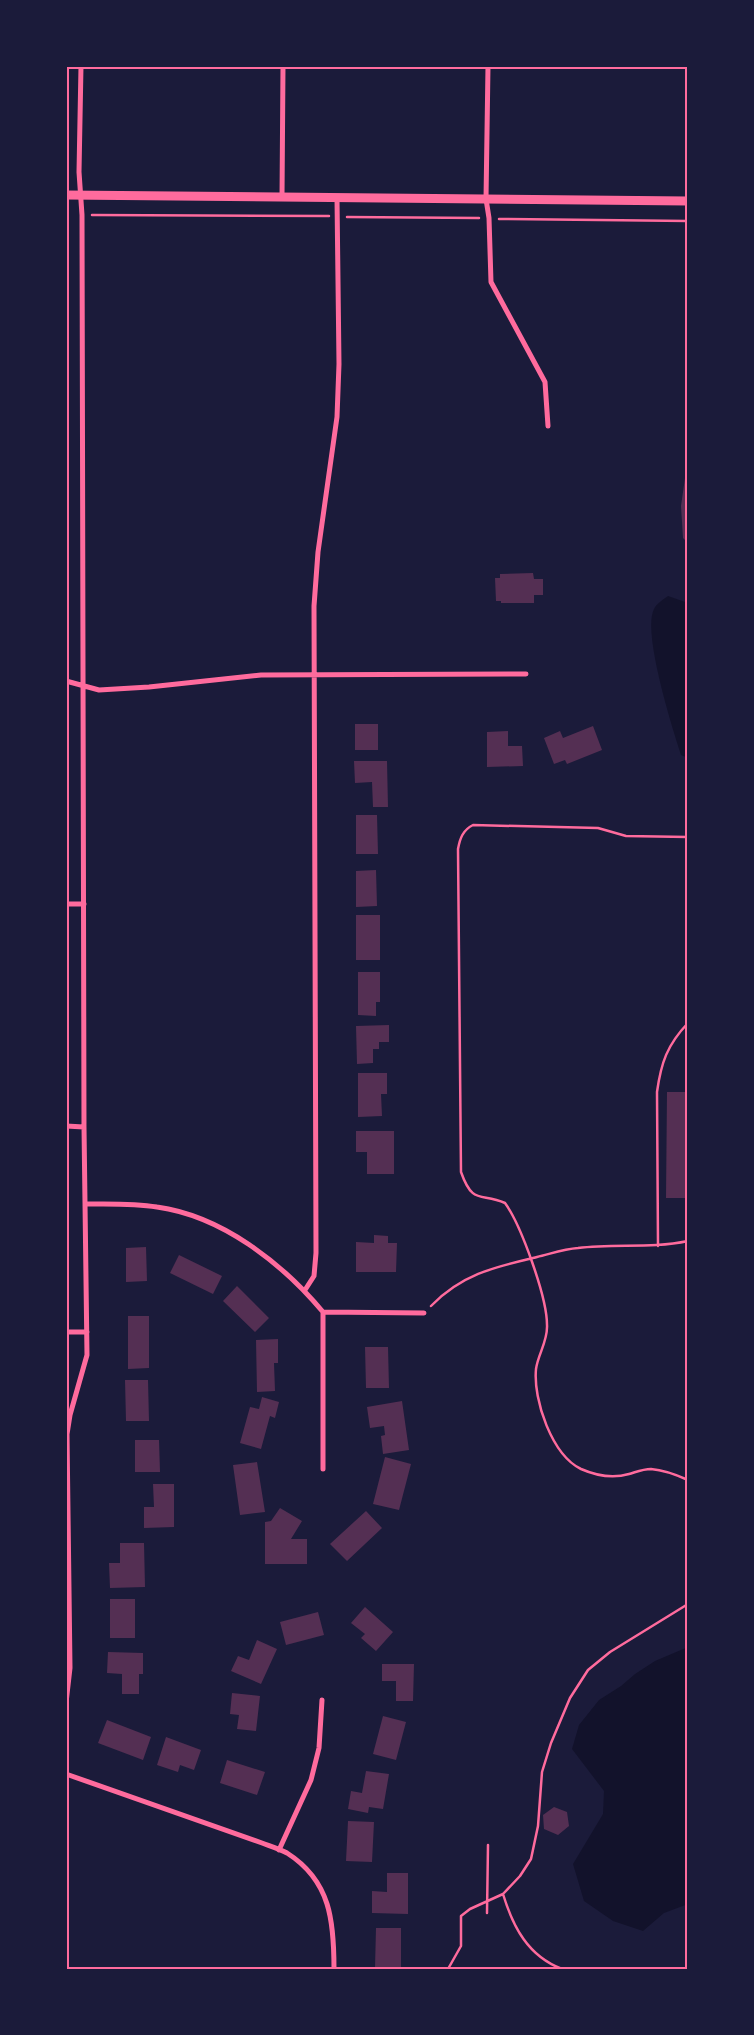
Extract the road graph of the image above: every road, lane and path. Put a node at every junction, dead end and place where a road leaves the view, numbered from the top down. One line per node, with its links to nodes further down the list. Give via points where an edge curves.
1 (81, 66): 5 (street)
2 (283, 66): 6 (street)
3 (488, 66): 8 (street)
4 (66, 195): 5 (street)
5 (81, 196): 6 (street); 10 (street)
6 (282, 197): 7 (street)
7 (337, 198): 8 (street); 11 (street)
8 (486, 199): 9 (street); 12 (street)
9 (688, 201)
10 (82, 215): 11 (path); 18 (street)
11 (338, 216): 12 (path); 16 (street, via 337,417 318,552 314,606)
12 (489, 218): 13 (path); 14 (street, via 491,282 545,382)
13 (688, 221)
14 (548, 426)
15 (526, 674): 16 (street)
16 (315, 675): 18 (street, via 262,675 99,690); 29 (street, via 316,1253 314,1276)
17 (66, 681): 18 (street)
18 (84, 684): 21 (street)
19 (688, 837): 28 (path, via 626,836 598,828 473,824 460,839 462,1172 472,1193 505,1203)
20 (66, 904): 21 (street)
21 (84, 904): 24 (street)
22 (688, 1023): 27 (path, via 670,1045 658,1084)
23 (66, 1126): 24 (street)
24 (84, 1127): 25 (street)
25 (84, 1204): 29 (street, via 158,1207 198,1217 265,1256); 33 (street)
26 (688, 1241): 27 (path)
27 (658, 1246): 28 (path, via 577,1248)
28 (530, 1259): 31 (path, via 472,1275); 35 (path, via 543,1298 547,1324 536,1369 538,1390 543,1418 556,1446 580,1468 600,1476 612,1478 652,1469)
29 (305, 1290): 30 (street)
30 (323, 1312): 31 (street); 34 (street)
31 (424, 1313)
32 (66, 1332): 33 (street)
33 (87, 1332): 36 (street, via 87,1355 68,1434)
34 (324, 1469)
35 (688, 1480)
36 (67, 1540): 39 (street, via 70,1668)
37 (688, 1604): 43 (path, via 610,1652 588,1670 574,1691 542,1772 532,1858)
38 (322, 1700): 42 (street, via 319,1748 311,1780)
39 (66, 1703)
40 (66, 1774): 42 (street)
41 (488, 1845): 44 (path)
42 (279, 1850): 46 (street, via 306,1869 322,1890 331,1914)
43 (503, 1894): 44 (path); 48 (path, via 520,1935 533,1952)
44 (486, 1902): 45 (path); 47 (path, via 460,1916 462,1946)
45 (487, 1913)
46 (334, 1969)
47 (448, 1969)
48 (562, 1969)

